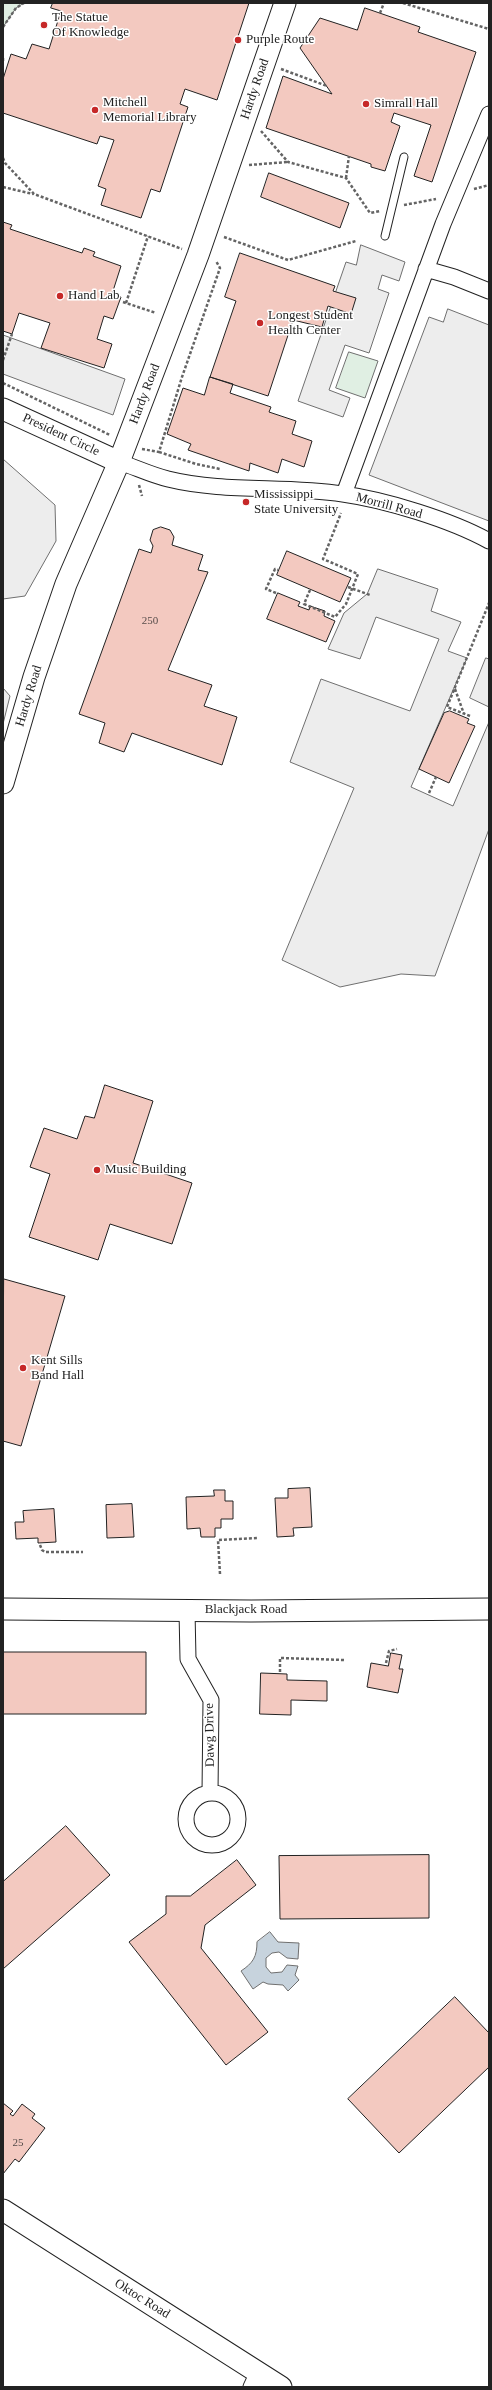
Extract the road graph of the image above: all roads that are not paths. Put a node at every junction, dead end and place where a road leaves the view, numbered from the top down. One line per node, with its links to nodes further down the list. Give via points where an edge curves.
1 (285, 3): 8 (street, Hardy Road, via 198,255)
2 (489, 114): 5 (street)
3 (404, 157): 4 (lane)
4 (384, 236)
5 (426, 269): 6 (street); 9 (street)
6 (489, 291)
7 (3, 408): 8 (street, President Circle)
8 (119, 462): 9 (street, Morrill Road, via 168,479 209,485); 11 (street, Hardy Road, via 66,584 34,677)
9 (344, 494): 10 (street, Morrill Road, via 404,508 465,529)
10 (489, 541)
11 (3, 783)
12 (3, 1609): 14 (street, Blackjack Road)
13 (489, 1609): 14 (street, Blackjack Road)
14 (187, 1610): 15 (street, Dawg Drive, via 188,1659 211,1700)
15 (210, 1793)
16 (3, 2210): 17 (street, Oktoc Road)
17 (255, 2380): 18 (street, Oktoc Road)
18 (281, 2387)

